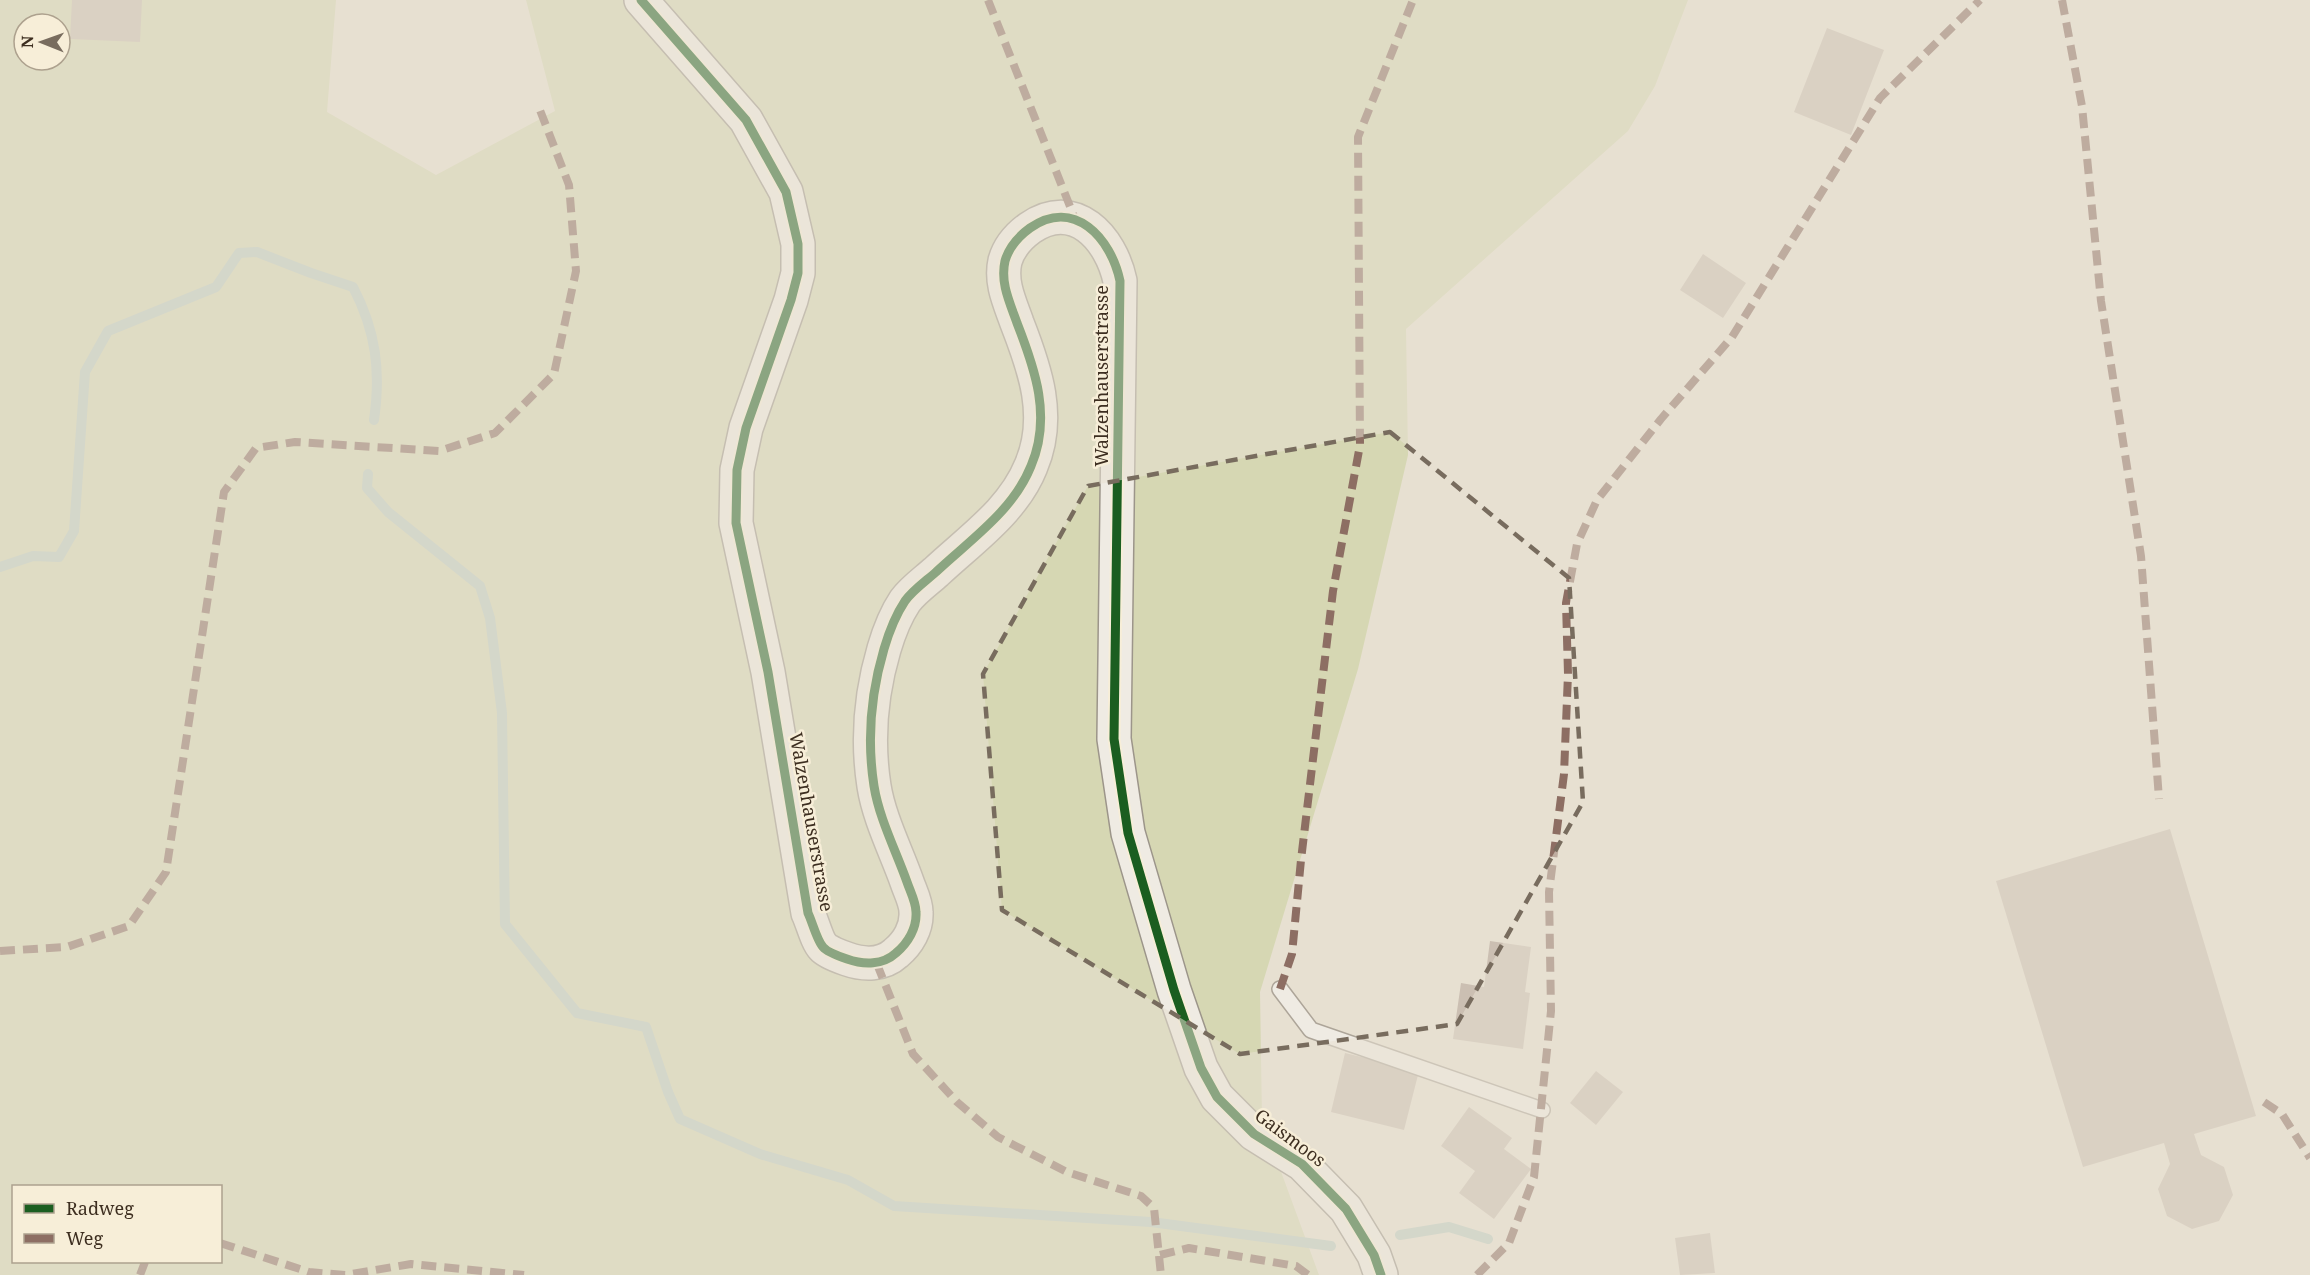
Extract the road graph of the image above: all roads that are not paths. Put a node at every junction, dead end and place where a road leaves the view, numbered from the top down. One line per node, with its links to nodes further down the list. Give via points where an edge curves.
1 (641, 0): 3 (street, Walzenhauserstrasse, via 746,120 786,192 798,244 798,273 791,300 746,428 737,470 736,523 768,672 808,913 823,947 847,960 877,964 891,958 903,948 915,924 914,900 874,788 871,761 870,733 877,678 892,624 907,599 1003,510 1019,490 1038,442 1040,393 1004,286 1006,260 1022,234 1043,221 1063,216 1091,228 1112,253 1120,280 1114,739 1128,833)
2 (1280, 989): 4 (lane, via 1311,1030)
3 (1174, 990): 5 (street, Gaismoos, via 1201,1068 1217,1097 1254,1134 1302,1164 1346,1209 1374,1255)
4 (1542, 1110)
5 (1381, 1275)

